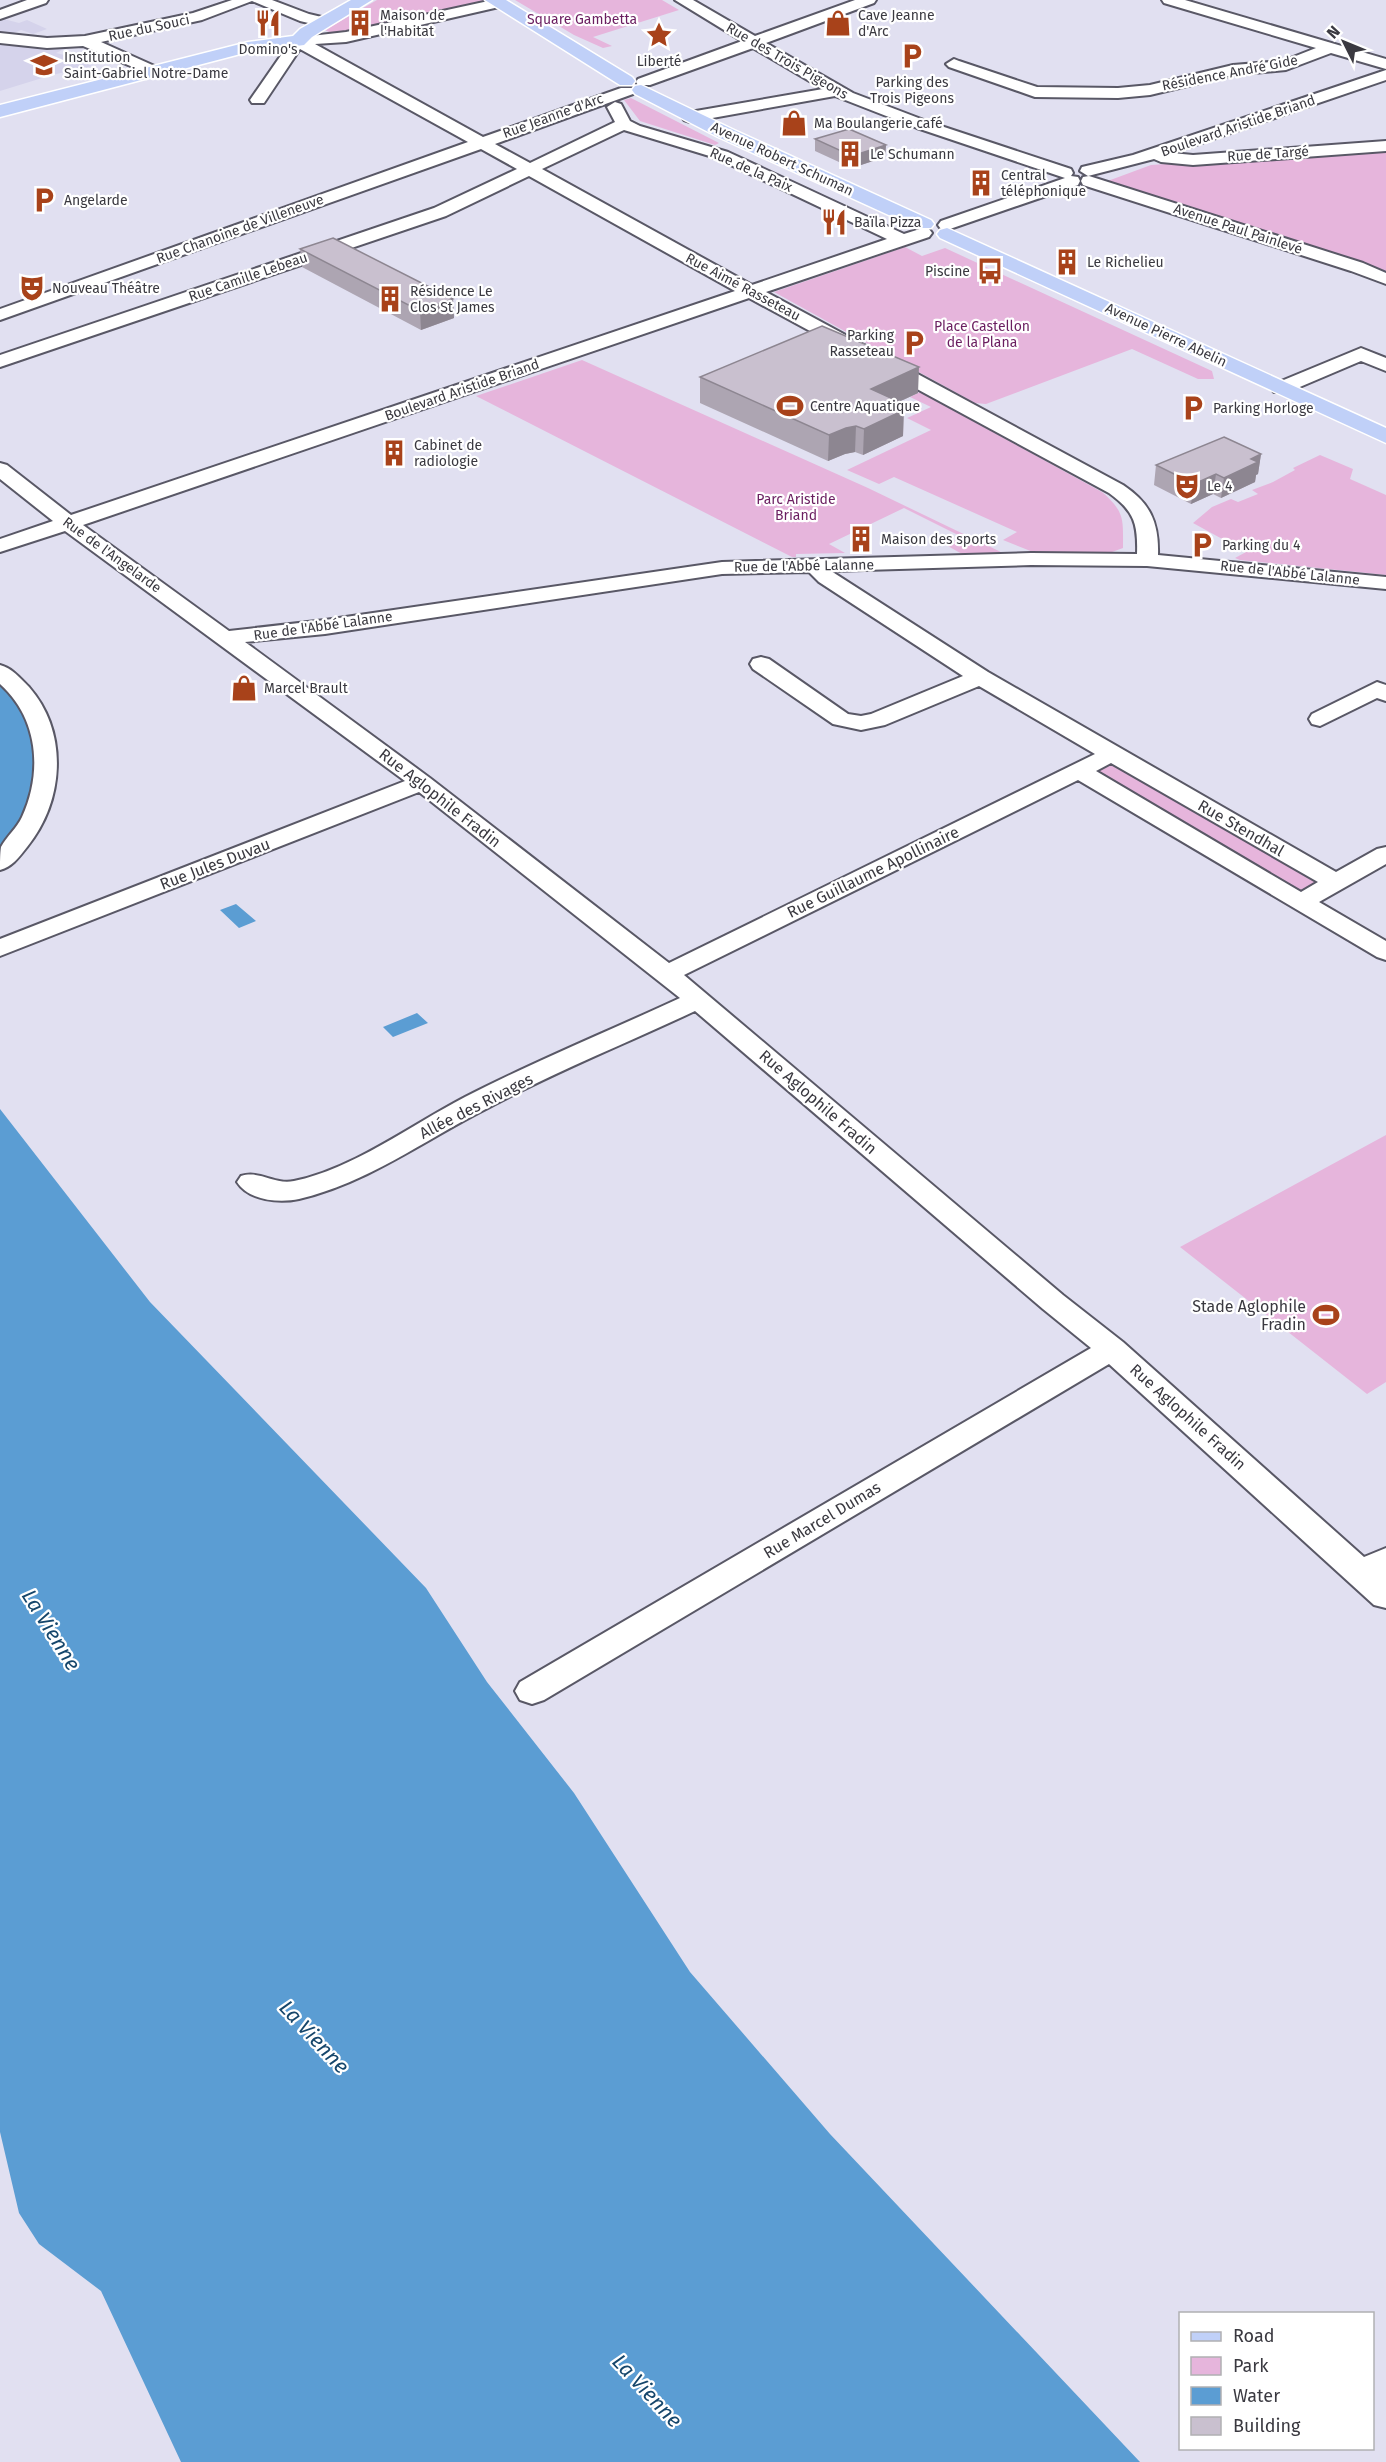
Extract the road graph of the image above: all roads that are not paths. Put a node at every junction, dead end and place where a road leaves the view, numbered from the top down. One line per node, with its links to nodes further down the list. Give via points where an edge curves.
1 (40, 0): 9 (street)
2 (246, 0): 12 (street, Rue du Souci, via 197,17)
3 (259, 0): 10 (street)
4 (363, 0): 10 (main road)
5 (682, 0): 14 (street, Rue des Trois Pigeons)
6 (869, 0): 14 (street, Rue Jeanne d'Arc)
7 (1169, 0): 15 (street)
8 (496, 2): 13 (street, via 346,37); 20 (main road, Avenue Robert Schuman)
9 (0, 15)
10 (325, 22): 13 (main road)
11 (0, 38): 12 (street, Rue du Souci, via 47,43)
12 (85, 41): 18 (street)
13 (298, 41): 18 (main road, via 248,47); 22 (street); 26 (street, Rue Aimé Rasseteau)
14 (753, 42): 20 (street, Rue Jeanne d'Arc); 21 (street, Rue des Trois Pigeons)
15 (1330, 48): 16 (street, Résidence André Gide, via 1286,65 1233,70 1150,90 1118,93 1035,92); 17 (street)
16 (954, 64)
17 (1386, 64)
18 (154, 71): 23 (main road)
19 (1386, 75): 28 (street, Boulevard Aristide Briand)
20 (630, 88): 24 (main road, Avenue Robert Schuman); 25 (street); 26 (street, Rue Jeanne d'Arc)
21 (836, 91): 24 (street); 30 (street, Rue des Trois Pigeons, via 913,122)
22 (258, 100)
23 (0, 111)
24 (690, 117): 31 (main road, Avenue Robert Schuman)
25 (624, 124): 29 (street, Rue Camille Lebeau); 33 (street, Rue de la Paix, via 722,155)
26 (480, 142): 29 (street, Rue Aimé Rasseteau); 36 (street, Rue Chanoine de Villeneuve)
27 (1386, 146): 28 (street, Rue de Targé, via 1193,160)
28 (1150, 155): 30 (street, Boulevard Aristide Briand)
29 (528, 169): 35 (street, Rue Aimé Rasseteau); 37 (street, Rue Camille Lebeau, via 440,212)
30 (1078, 177): 32 (street, Boulevard Aristide Briand); 34 (street, Avenue Paul Painlevé)
31 (924, 228): 32 (main road, via 937,235); 33 (street, Boulevard Aristide Briand)
32 (947, 229): 39 (main road, Avenue Pierre Abelin)
33 (903, 240): 35 (street, Boulevard Aristide Briand)
34 (1386, 279)
35 (751, 291): 42 (street, Boulevard Aristide Briand); 44 (street, Rue Aimé Rasseteau, via 1130,498 1149,528)
36 (0, 315)
37 (0, 361)
38 (1386, 365): 39 (street, via 1361,354)
39 (1281, 388): 40 (main road, Avenue Pierre Abelin)
40 (1386, 436)
41 (0, 469): 42 (street, Rue de l'Angelarde)
42 (68, 523): 43 (street, Boulevard Aristide Briand); 47 (street, Rue de l'Angelarde)
43 (0, 546)
44 (1147, 560): 45 (street, Rue de l'Abbé Lalanne); 46 (street, Rue de l'Abbé Lalanne)
45 (814, 565): 47 (street, Rue de l'Abbé Lalanne, via 707,569 325,627); 50 (street, Rue Stendhal, via 826,578)
46 (1386, 583)
47 (226, 638): 55 (street, Rue Aglophile Fradin)
48 (760, 664): 50 (street, via 841,719 861,723)
49 (0, 672): 57 (street, via 27,700 39,722 45,757 39,801 29,827)
50 (980, 677): 53 (street, Rue Stendhal)
51 (1386, 694): 52 (street, via 1377,689)
52 (1320, 718)
53 (1112, 754): 54 (street); 58 (street, Rue Stendhal)
54 (1079, 771): 59 (street, Rue Stendhal); 62 (street, Rue Guillaume Apollinaire)
55 (422, 783): 60 (street, Rue Jules Duvau); 62 (street, Rue Aglophile Fradin)
56 (1386, 854): 58 (street)
57 (0, 863)
58 (1335, 882): 59 (street)
59 (1301, 902): 61 (street, Rue Stendhal)
60 (4, 946)
61 (1386, 952)
62 (667, 974): 63 (street, Rue Aglophile Fradin)
63 (698, 999): 64 (street, Allée des Rivages, via 468,1106 360,1168 297,1190 274,1192); 65 (street, Rue Aglophile Fradin)
64 (251, 1182)
65 (1112, 1349): 66 (street, Rue Aglophile Fradin); 68 (street, Rue Marcel Dumas)
66 (1374, 1567): 67 (street, Rue Aglophile Fradin)
67 (1386, 1596)
68 (532, 1691)

